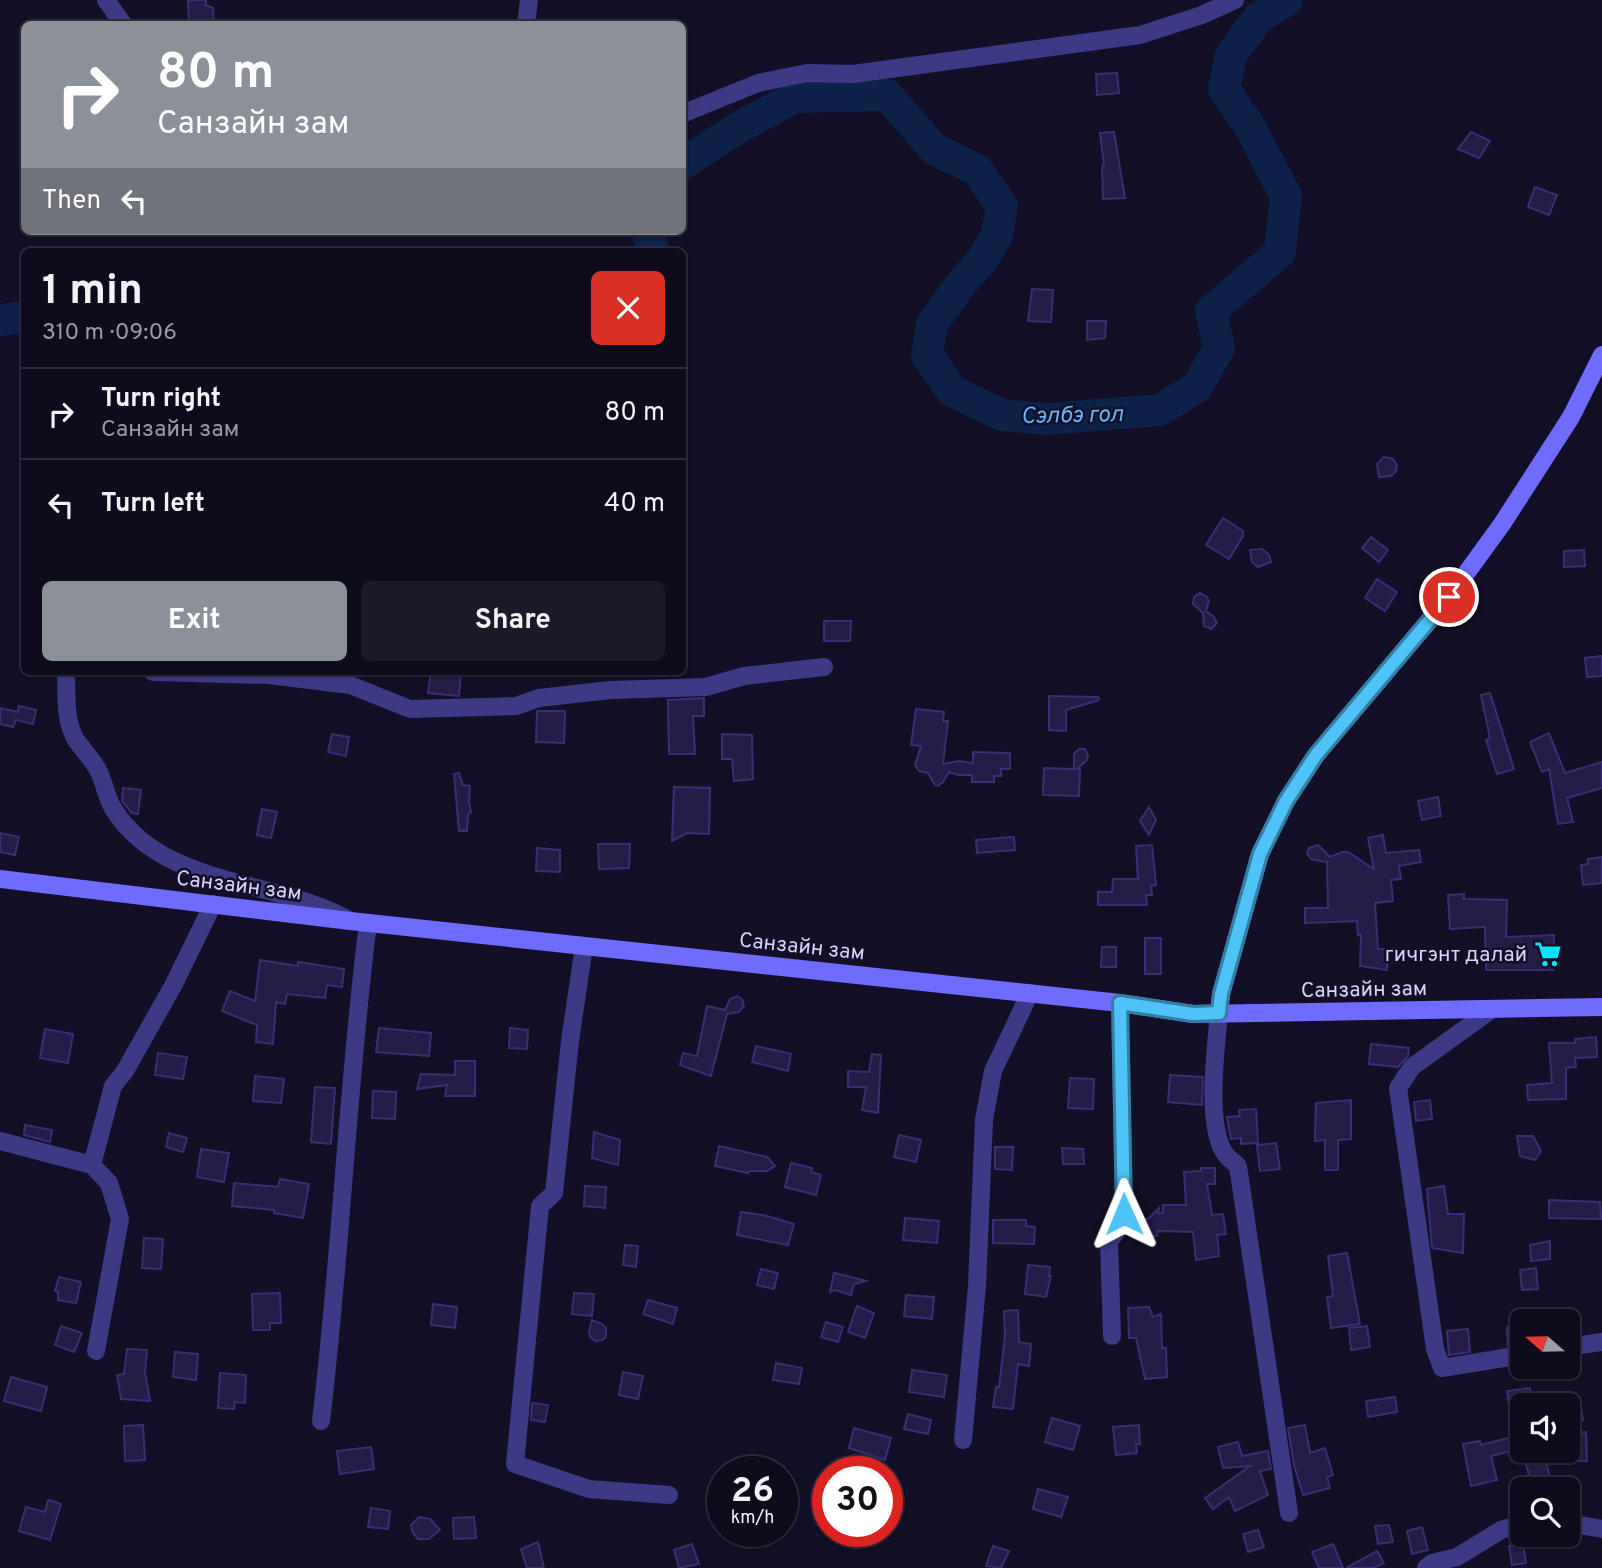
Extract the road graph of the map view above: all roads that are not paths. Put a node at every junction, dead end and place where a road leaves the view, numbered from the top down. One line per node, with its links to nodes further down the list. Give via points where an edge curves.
1 (106, 0): 4 (street)
2 (529, 0): 5 (street)
3 (1235, 0): 6 (street, via 1140,35 853,74 807,72 758,83)
4 (121, 21)
5 (526, 21)
6 (686, 112)
7 (1602, 355): 20 (main road, via 1571,417 1503,524 1449,597 1316,755 1286,801 1260,854)
8 (824, 667): 10 (street, via 744,676 706,687 610,690 540,698 516,706 410,709 350,685)
9 (68, 675): 13 (street, via 65,705 75,738 99,771 113,809 135,836 175,862 305,902)
10 (269, 675)
11 (0, 878): 12 (main road, Санзайн зам)
12 (213, 904): 13 (main road, Санзайн зам); 22 (street, via 174,984 113,1086)
13 (350, 921): 14 (main road, Санзайн зам)
14 (368, 923): 15 (main road, Санзайн зам); 28 (street)
15 (584, 946): 16 (main road, Санзайн зам); 30 (street, via 554,1193 540,1206 515,1464 589,1489)
16 (1030, 993): 17 (main road, Санзайн зам); 29 (street, via 993,1071 984,1120 977,1286)
17 (1120, 1003): 20 (main road, Санзайн зам, via 1193,1014); 23 (street, via 1124,1214 1122,1225 1109,1241)
18 (1602, 1007): 19 (main road, Санзайн зам)
19 (1490, 1010): 20 (main road, Санзайн зам); 27 (street, via 1412,1067 1398,1088 1441,1368)
20 (1219, 1013): 31 (street, via 1217,1135 1225,1154 1238,1166)
21 (0, 1141): 22 (street)
22 (92, 1165): 26 (street, via 109,1183 120,1219)
23 (1112, 1336)
24 (1602, 1342): 25 (street)
25 (1580, 1345)
26 (96, 1350)
27 (1510, 1357)
28 (321, 1421)
29 (963, 1440)
30 (669, 1495)
31 (1289, 1513)
32 (1580, 1526): 34 (street)
33 (1510, 1527): 35 (street, via 1457,1557)
34 (1602, 1529)
35 (1426, 1568)

